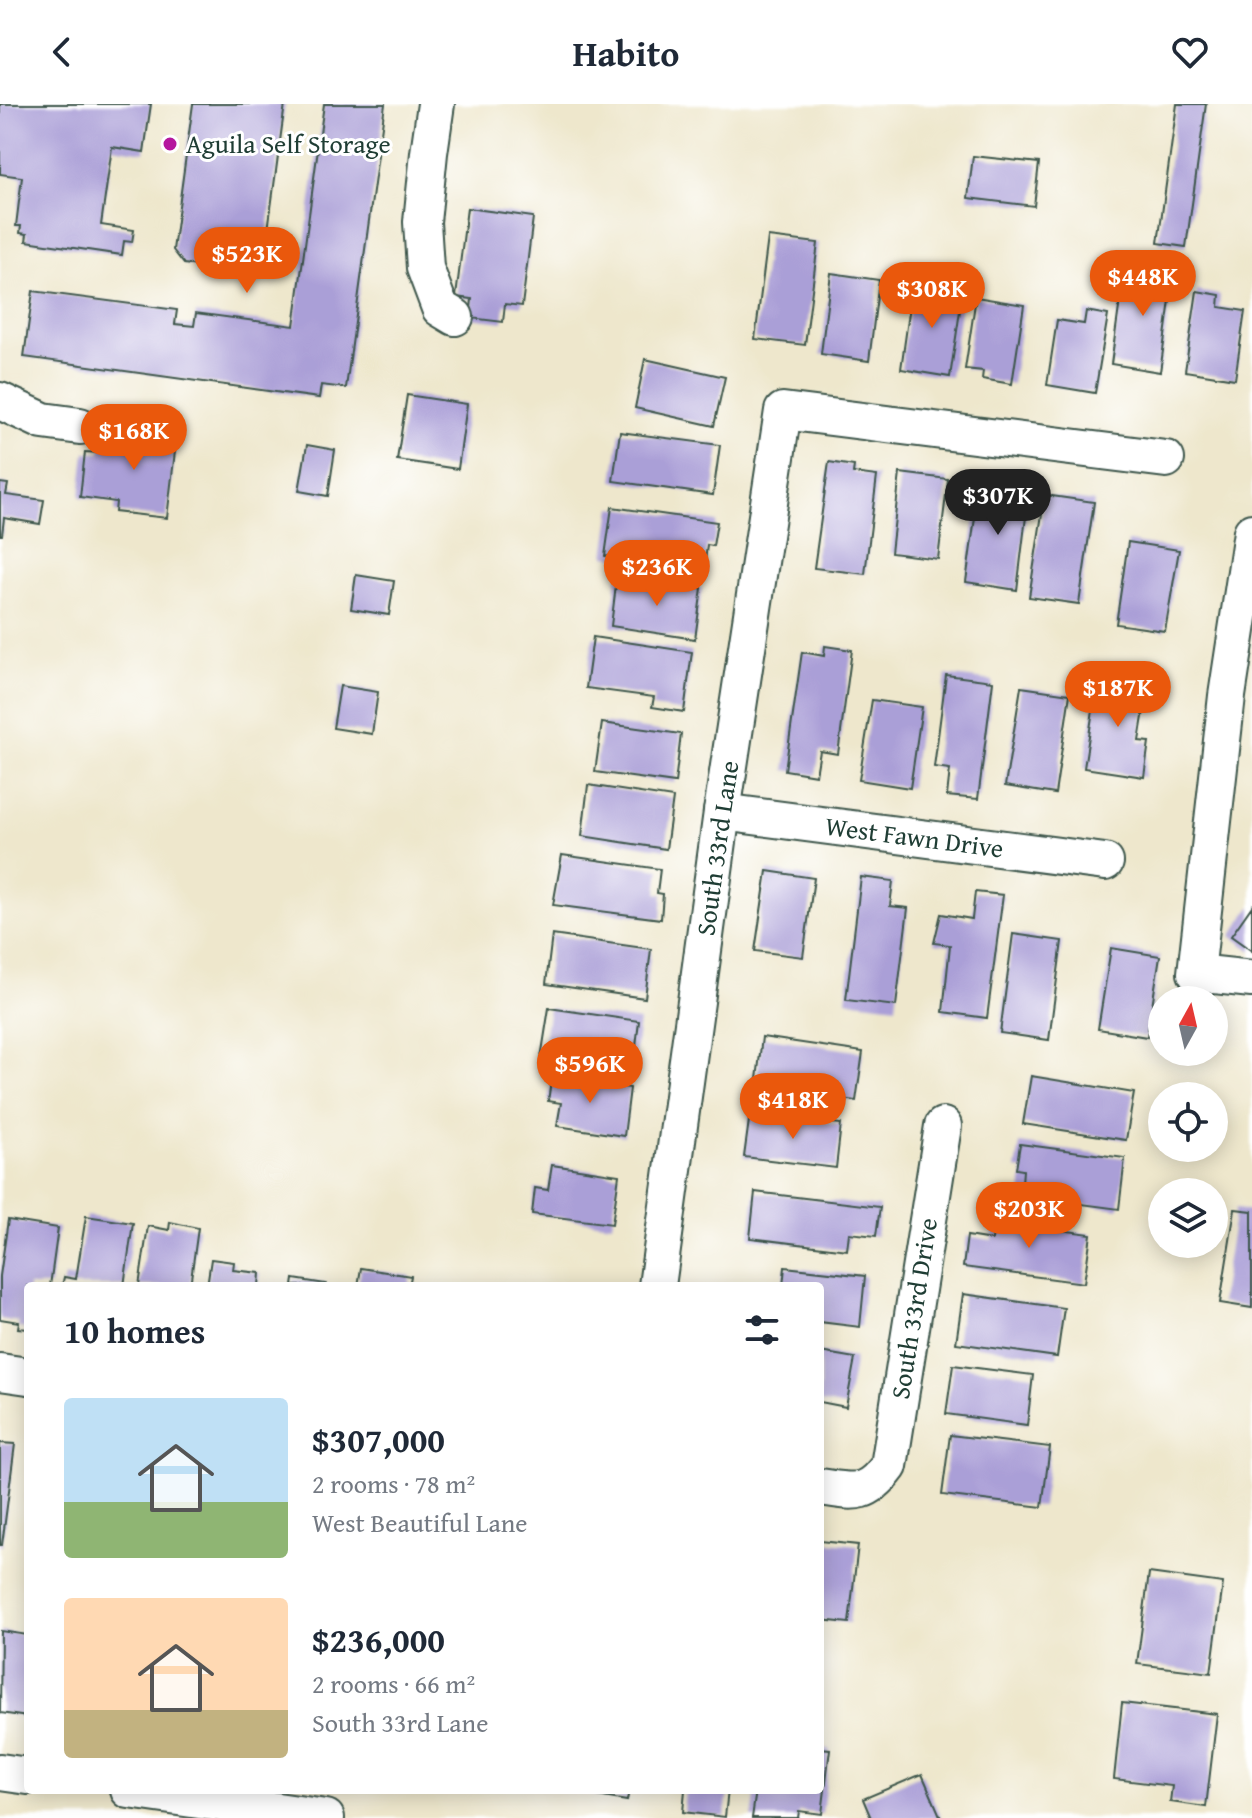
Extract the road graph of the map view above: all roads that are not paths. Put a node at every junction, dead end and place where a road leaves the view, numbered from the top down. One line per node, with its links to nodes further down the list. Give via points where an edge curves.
1 (436, 104): 2 (street, via 422,222 425,268 440,308)
2 (455, 317)
3 (0, 401): 4 (street, via 43,421)
4 (80, 426)
5 (1166, 459): 7 (street, South 33rd Lane, via 783,411)
6 (1252, 532): 9 (street, via 1227,696 1196,973)
7 (722, 812): 8 (street, West Fawn Drive); 11 (street, South 33rd Lane)
8 (1105, 862)
9 (1252, 979)
10 (943, 1126): 14 (street, South 33rd Drive, via 889,1466 872,1486 853,1492)
11 (658, 1282)
12 (0, 1372): 13 (street)
13 (24, 1375)
14 (824, 1488)
15 (0, 1772): 16 (street)
16 (24, 1775)
17 (205, 1795): 18 (street)
18 (326, 1818)

